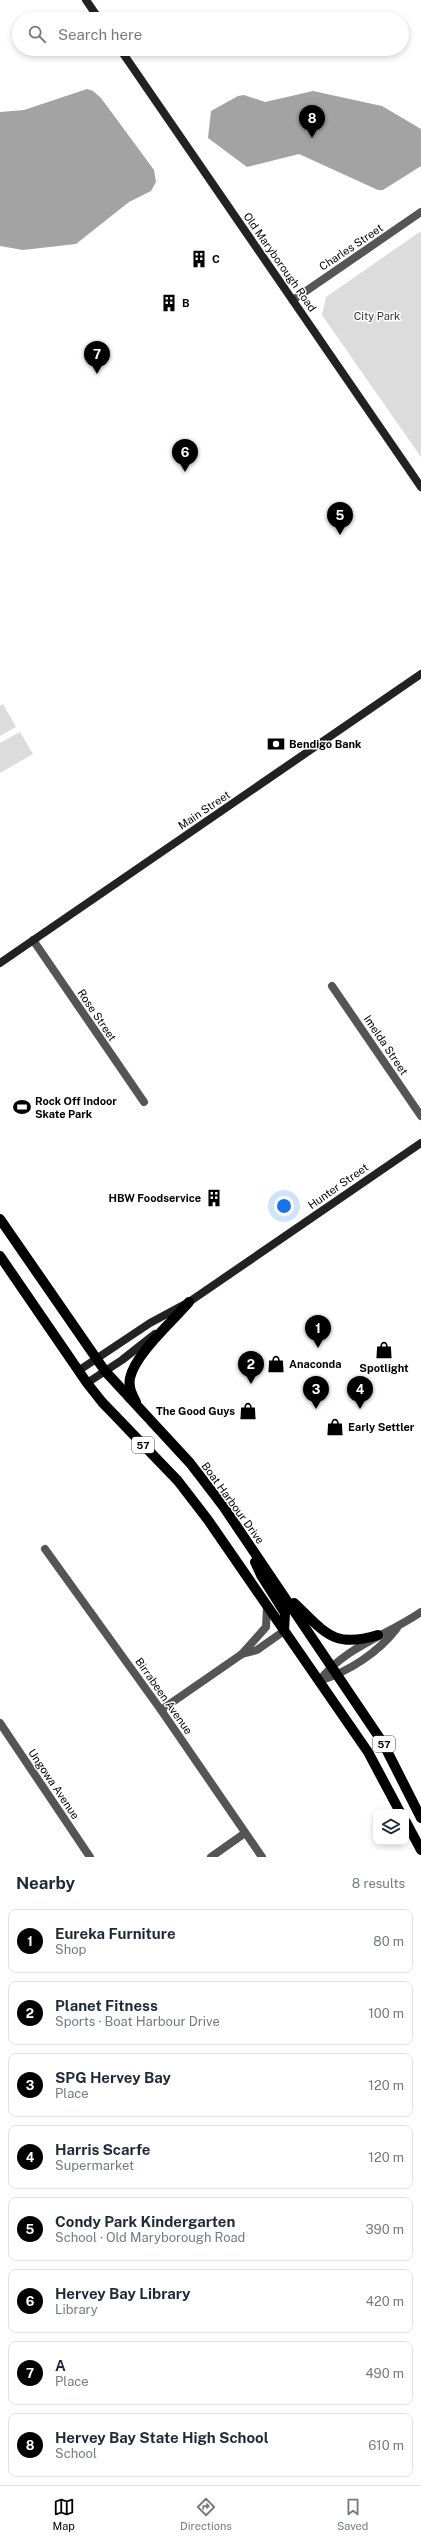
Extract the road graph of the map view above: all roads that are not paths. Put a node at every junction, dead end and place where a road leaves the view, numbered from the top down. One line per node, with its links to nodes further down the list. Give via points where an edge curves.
1 (86, 0): 2 (street)
2 (94, 12)
3 (125, 56): 5 (street, Old Maryborough Road)
4 (421, 212): 5 (street, Charles Street)
5 (293, 300): 6 (street, Old Maryborough Road)
6 (421, 488)
7 (421, 674): 8 (street, Main Street)
8 (33, 940): 9 (street, Main Street); 11 (street, Rose Street)
9 (0, 963)
10 (332, 986): 12 (street, Imelda Street)
11 (144, 1102)
12 (421, 1116)
13 (421, 1143): 16 (street, Hunter Street)
14 (0, 1219): 17 (main road, Boat Harbour Drive / 57)
15 (0, 1256): 18 (main road, 57)
16 (189, 1302): 17 (street, Hunter Street); 19 (street, Hunter Street, via 128,1356); 21 (main road, via 148,1348 130,1377 129,1387)
17 (95, 1358): 18 (street, Hunter Street); 19 (main road, Boat Harbour Drive / 57)
18 (78, 1370): 20 (main road, 57)
19 (105, 1371): 20 (street, Hunter Street); 21 (main road, Boat Harbour Drive / 57)
20 (87, 1383): 25 (main road, 57, via 178,1481)
21 (139, 1409): 22 (main road, Boat Harbour Drive / 57, via 190,1463)
22 (247, 1541): 24 (main road, Boat Harbour Drive / 57); 28 (main road, via 261,1575 285,1613)
23 (45, 1549): 34 (street, Birrabeen Avenue)
24 (278, 1587): 29 (main road, via 325,1633 334,1638 358,1641); 31 (main road, Boat Harbour Drive / 57)
25 (267, 1606): 28 (main road, 57); 30 (street, via 266,1627)
26 (421, 1612): 27 (street)
27 (398, 1628): 29 (street); 32 (street, via 387,1641)
28 (284, 1631): 30 (street, via 257,1650); 33 (main road, 57)
29 (378, 1635): 31 (street)
30 (242, 1654): 34 (street)
31 (331, 1665): 32 (main road, Boat Harbour Drive / 57); 33 (street)
32 (339, 1675): 33 (street); 37 (main road, Boat Harbour Drive / 57, via 383,1742)
33 (318, 1681): 36 (main road, 57, via 368,1752)
34 (161, 1710): 39 (street, Birrabeen Avenue)
35 (0, 1723): 41 (street, Ungowa Avenue)
36 (398, 1809)
37 (421, 1818)
38 (409, 1828): 40 (main road)
39 (245, 1832): 42 (street); 43 (street, Birrabeen Avenue)
40 (421, 1850)
41 (90, 1857)
42 (211, 1857)
43 (262, 1857)

